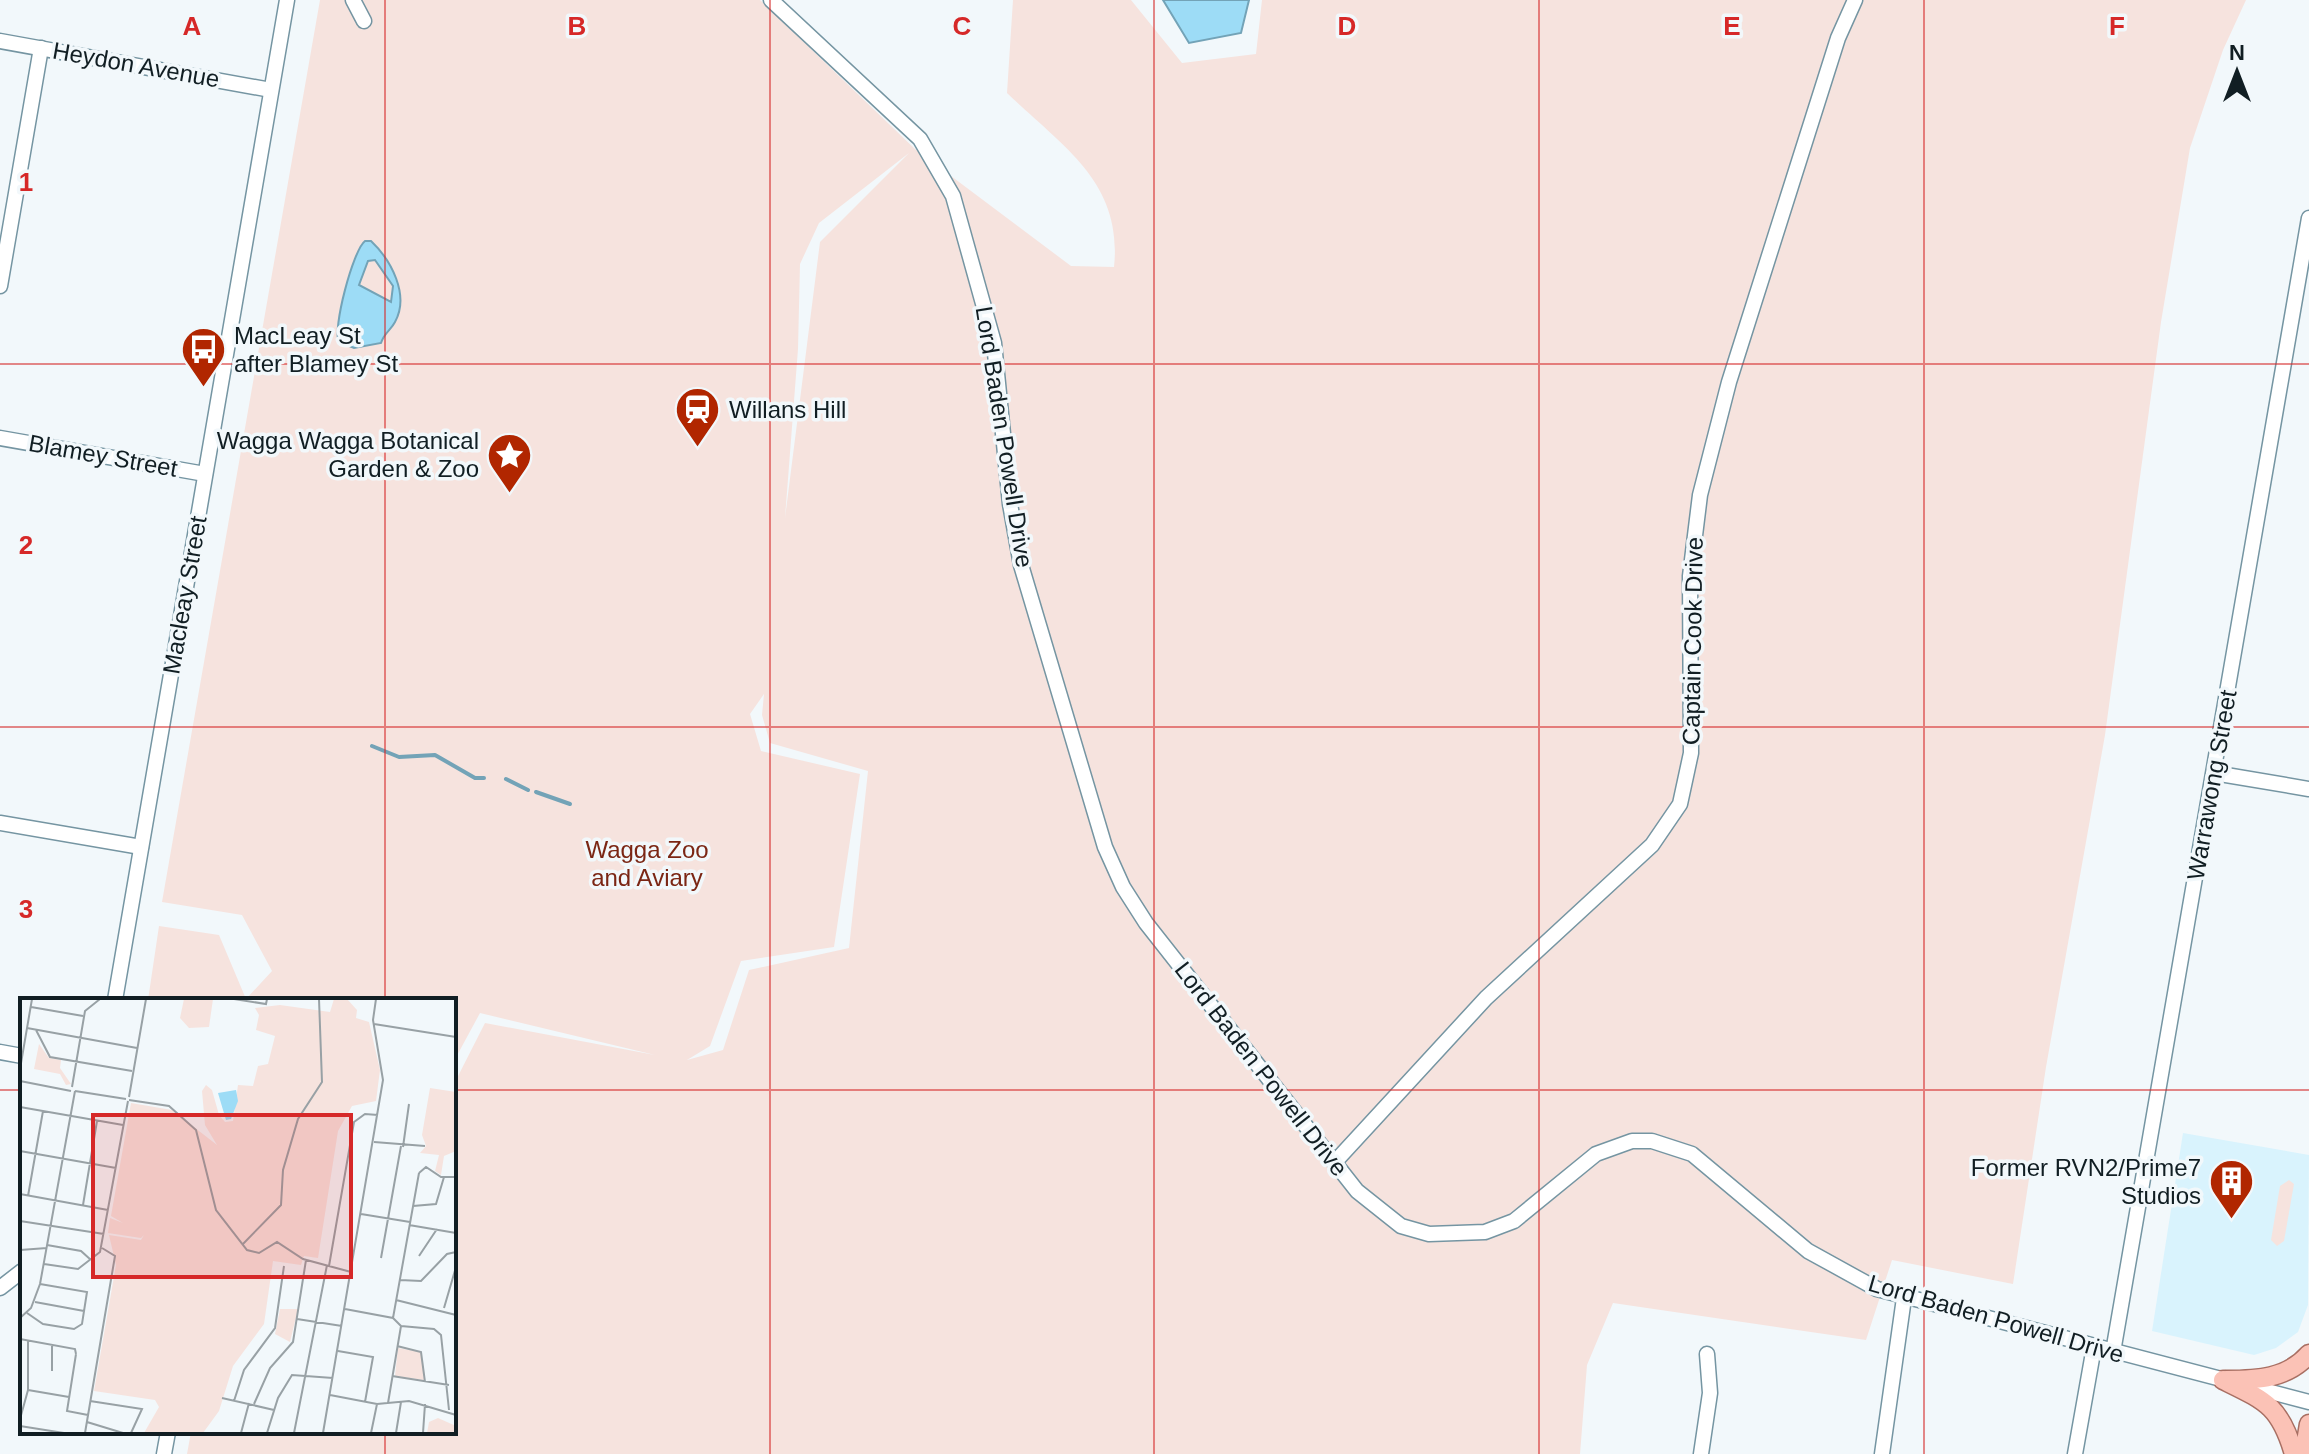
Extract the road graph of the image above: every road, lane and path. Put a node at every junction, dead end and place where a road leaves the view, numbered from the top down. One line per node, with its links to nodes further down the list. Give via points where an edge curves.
1 (287, 0): 8 (street, Macleay Street)
2 (353, 0): 3 (street, via 364,21)
3 (362, 0)
4 (771, 0): 20 (street, Lord Baden Powell Drive, via 920,139 953,196 994,343 1021,565 1105,847 1146,923)
5 (1855, 0): 20 (street, Captain Cook Drive, via 1758,288 1700,495 1690,576 1691,753 1680,804 1652,845 1486,998)
6 (0, 41): 7 (street, Heydon Avenue)
7 (41, 48): 8 (street, Heydon Avenue); 10 (street)
8 (271, 90): 12 (street, Macleay Street)
9 (2309, 218): 13 (street, Warrawong Street)
10 (0, 286)
11 (0, 438): 12 (street, Blamey Street)
12 (205, 474): 16 (street, Macleay Street)
13 (2214, 773): 14 (street); 25 (street, Warrawong Street)
14 (2309, 789)
15 (0, 823): 16 (street)
16 (141, 847): 17 (street, Macleay Street)
17 (115, 998)
18 (0, 1052): 19 (street)
19 (20, 1056)
20 (1334, 1163): 23 (street, Lord Baden Powell Drive, via 1377,1211 1401,1226 1458,1236 1514,1221 1612,1145 1673,1145 1707,1165 1830,1266)
21 (20, 1273): 22 (street)
22 (0, 1288)
23 (1904, 1298): 24 (street, Lord Baden Powell Drive); 34 (street)
24 (2094, 1347): 25 (street, Lord Baden Powell Drive); 35 (street)
25 (2113, 1352): 28 (street, Lord Baden Powell Drive)
26 (1707, 1354): 33 (street, via 1710,1393)
27 (2309, 1354): 28 (main road, via 2270,1378)
28 (2223, 1380): 29 (street, Lord Baden Powell Drive); 36 (main road, via 2274,1408)
29 (2309, 1402)
30 (2309, 1424): 37 (main road)
31 (168, 1434): 32 (street)
32 (164, 1454)
33 (1701, 1454)
34 (1882, 1454)
35 (2075, 1454)
36 (2294, 1454)
37 (2304, 1454)

